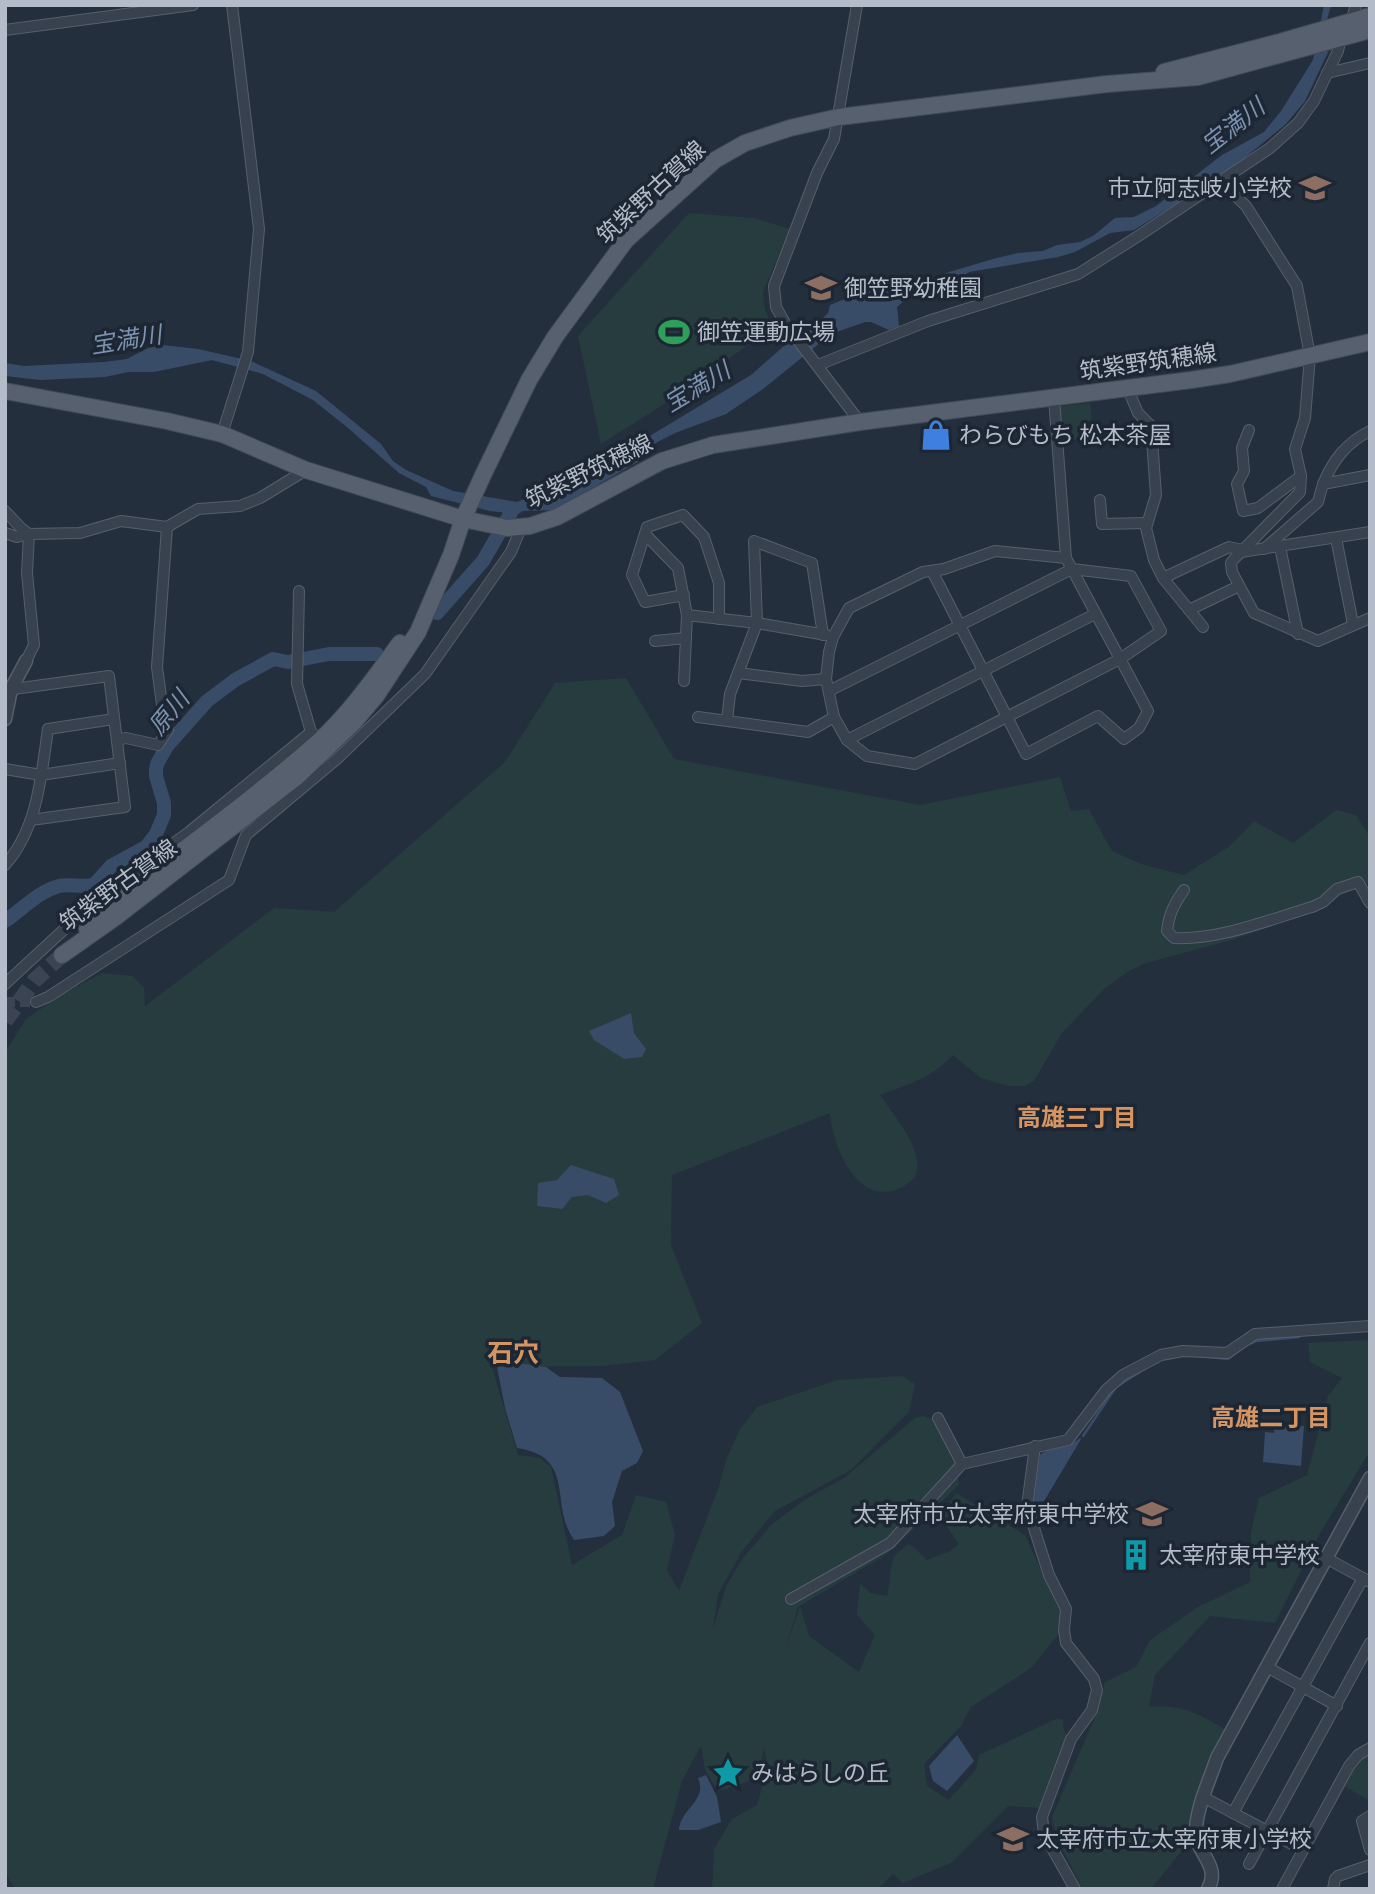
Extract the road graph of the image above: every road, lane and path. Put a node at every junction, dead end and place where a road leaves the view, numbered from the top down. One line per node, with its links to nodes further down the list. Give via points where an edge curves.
1 (193, 5): 6 (street)
2 (232, 5): 22 (street, via 258,229 247,357)
3 (857, 5): 11 (street)
4 (1354, 13): 5 (main road, 筑紫野古賀線); 8 (main road, 筑紫野古賀線)
5 (1370, 16)
6 (5, 30)
7 (1370, 30): 8 (main road, 筑紫野古賀線)
8 (1336, 35): 10 (street, via 1338,51); 11 (main road, 筑紫野古賀線, via 1198,77)
9 (1370, 63): 10 (street)
10 (1327, 73): 12 (street, via 1298,123)
11 (839, 117): 15 (street, via 774,286 776,307); 29 (main road, 筑紫野古賀線, via 745,143 715,160 626,240 529,380)
12 (1221, 182): 14 (street, via 1246,206 1297,286); 15 (street, via 1078,274)
13 (1370, 342): 14 (main road, 筑紫野筑穂線)
14 (1310, 356): 16 (main road, 筑紫野筑穂線, via 1230,374); 25 (street, via 1305,418 1296,449)
15 (815, 362): 19 (street)
16 (1127, 387): 18 (main road, 筑紫野筑穂線); 30 (street, via 1138,413 1152,426 1156,495)
17 (5, 391): 22 (main road)
18 (1054, 398): 19 (main road, 筑紫野筑穂線); 41 (street)
19 (860, 422): 32 (main road, 筑紫野筑穂線, via 688,451 557,517)
20 (1249, 430): 25 (street, via 1242,447 1244,471 1237,484 1243,511 1258,508)
21 (1370, 431): 26 (street, via 1342,451)
22 (222, 434): 23 (main road)
23 (306, 470): 29 (main road); 31 (street, via 260,498 240,506 198,509)
24 (1370, 475): 26 (street)
25 (1301, 476): 40 (street, via 1300,492)
26 (1323, 484): 39 (street, via 1318,502)
27 (1100, 500): 30 (street, via 1102,524)
28 (5, 511): 35 (street)
29 (463, 519): 32 (main road); 77 (main road, 筑紫野古賀線, via 418,632 376,696)
30 (1146, 523): 44 (street)
31 (167, 527): 35 (street, via 121,521 80,533); 75 (street, via 157,667 168,730 158,746)
32 (508, 527): 77 (street, via 511,552 425,674)
33 (1370, 532): 37 (street)
34 (5, 533): 35 (street)
35 (29, 534): 62 (street, via 27,573 34,645)
36 (645, 534): 47 (street, via 678,568); 47 (street, via 632,575 645,602); 52 (street, via 647,527 683,515 704,537 719,583)
37 (1336, 538): 38 (street); 54 (street)
38 (1280, 547): 39 (street); 57 (street)
39 (1264, 549): 40 (street)
40 (1242, 551): 44 (street, via 1229,547); 45 (street, via 1231,567)
41 (1066, 558): 42 (street); 43 (street, via 995,551)
42 (1072, 569): 49 (street); 55 (street); 61 (street, via 1131,576 1161,631)
43 (932, 571): 55 (street); 58 (street, via 849,608)
44 (1163, 578): 48 (street)
45 (1239, 586): 48 (street); 57 (street, via 1254,614)
46 (299, 591): 77 (street, via 297,684)
47 (684, 595): 50 (street)
48 (1189, 610): 56 (street)
49 (1096, 614): 61 (street); 63 (street)
50 (687, 615): 52 (street); 59 (street)
51 (1370, 618): 54 (street)
52 (719, 619): 53 (street)
53 (757, 623): 58 (street); 58 (street, via 754,541 811,563); 64 (street)
54 (1353, 624): 57 (street, via 1318,641)
55 (959, 626): 63 (street); 68 (street)
56 (1203, 627)
57 (1298, 634)
58 (828, 636): 65 (street)
59 (686, 638): 60 (street); 66 (street)
60 (656, 641)
61 (1120, 659): 69 (street); 69 (street, via 1148,711 1139,729 1124,739 1098,716 1026,754)
62 (26, 661): 67 (street)
63 (983, 672): 69 (street); 76 (street)
64 (738, 673): 65 (street, via 802,681); 74 (street)
65 (826, 679): 68 (street)
66 (684, 681)
67 (8, 690): 72 (street); 73 (street, via 109,676)
68 (829, 691): 71 (street)
69 (1007, 715): 76 (street, via 915,764 867,756)
70 (698, 717): 74 (street)
71 (834, 717): 74 (street, via 808,732); 76 (street)
72 (5, 719)
73 (114, 719): 75 (street); 80 (street, via 48,729)
74 (727, 720)
75 (117, 740): 78 (street)
76 (847, 740)
77 (323, 745): 77 (main road, 筑紫野古賀線, via 297,777 255,812 62,955 108,908); 85 (street, via 189,832 97,899); 86 (street, via 246,835 229,880)
78 (120, 764): 80 (street); 81 (street, via 125,807)
79 (5, 769): 80 (street)
80 (41, 775): 81 (street)
81 (31, 820): 82 (street)
82 (5, 865)
83 (1184, 890): 84 (street, via 1169,919 1167,931 1174,938 1220,933 1312,907 1358,882)
84 (1370, 903)
85 (5, 984)
86 (36, 1002)
87 (1370, 1326): 89 (street, via 1255,1334 1227,1353 1161,1355 1123,1375 1106,1390 1068,1440)
88 (939, 1418): 90 (street)
89 (1035, 1446): 90 (street); 108 (street, via 1027,1506 1049,1575 1066,1609 1066,1643 1094,1679 1097,1690 1092,1710 1070,1739 1042,1817 1044,1834)
90 (962, 1464): 94 (street, via 890,1543)
91 (1370, 1478): 92 (street)
92 (1326, 1558): 93 (street); 96 (street)
93 (1366, 1580): 97 (street)
94 (791, 1600)
95 (1370, 1643): 98 (street)
96 (1267, 1667): 97 (street); 100 (street, via 1217,1758)
97 (1302, 1688): 98 (street); 101 (street)
98 (1337, 1706): 103 (street)
99 (1370, 1748): 104 (street, via 1349,1766)
100 (1203, 1797): 101 (street); 109 (street, via 1196,1831 1211,1866)
101 (1233, 1813): 103 (street)
102 (1370, 1816): 105 (street, via 1362,1821)
103 (1267, 1830): 104 (street); 106 (street)
104 (1303, 1850): 110 (street)
105 (1370, 1850)
106 (1249, 1864)
107 (1370, 1865): 111 (street, via 1338,1876)
108 (1075, 1889)
109 (1208, 1889)
110 (1282, 1889)
111 (1333, 1889)

